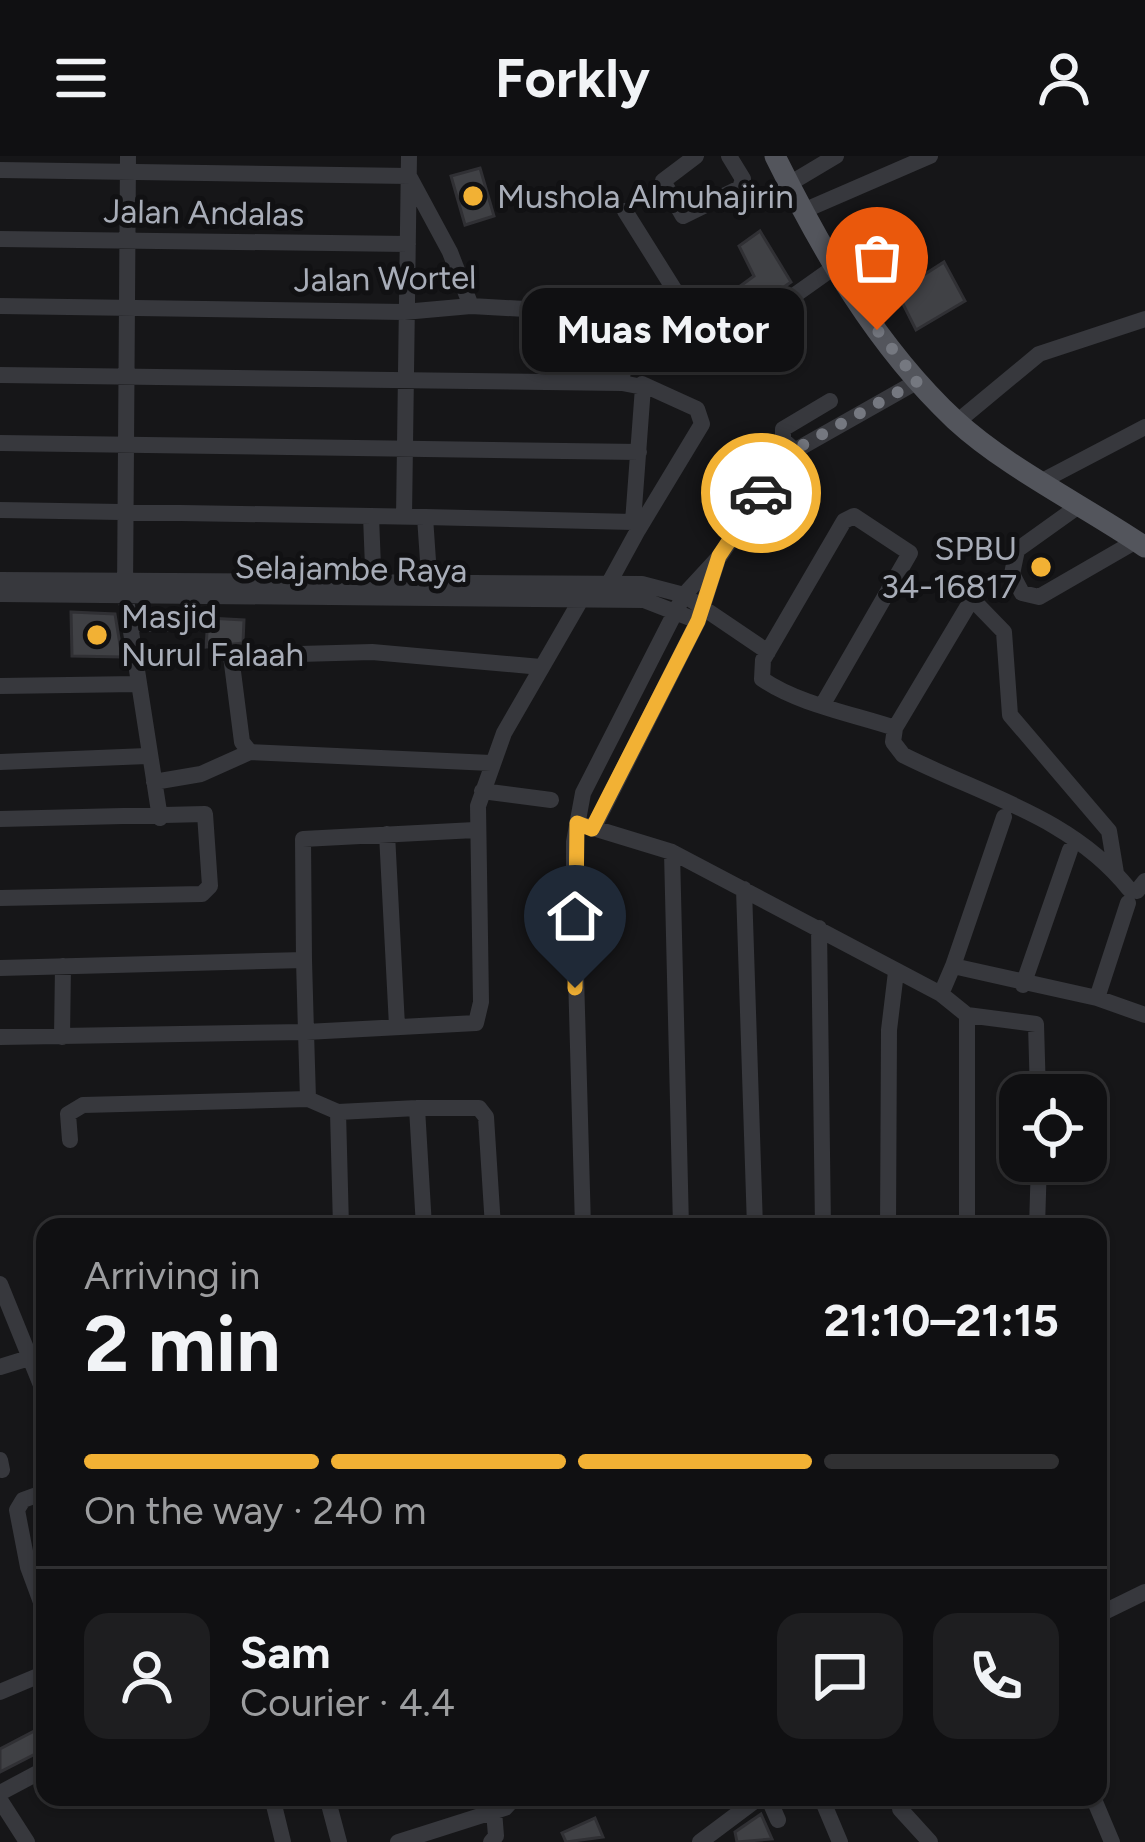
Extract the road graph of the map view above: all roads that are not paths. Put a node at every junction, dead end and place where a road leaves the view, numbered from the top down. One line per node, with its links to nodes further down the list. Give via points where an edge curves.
1 (409, 156): 9 (street)
2 (697, 156): 6 (street, via 663,181 683,217 740,188)
3 (775, 156): 10 (main road)
4 (836, 156): 10 (street)
5 (930, 156): 11 (street)
6 (739, 159)
7 (128, 164): 8 (street); 9 (street); 14 (street)
8 (0, 170)
9 (409, 176): 15 (street); 17 (street)
10 (789, 184): 11 (main road)
11 (803, 211): 16 (main road)
12 (625, 212): 16 (street, via 716,345)
13 (0, 239): 14 (street, Jalan Andalas)
14 (129, 241): 15 (street, Jalan Andalas); 19 (street)
15 (408, 244): 20 (street)
16 (833, 268): 25 (main road)
17 (471, 306): 20 (street, Jalan Wortel); 26 (street, Jalan Wortel, via 614,314 625,333)
18 (0, 307): 19 (street, Jalan Wortel)
19 (126, 308): 20 (street, Jalan Wortel); 23 (street)
20 (404, 312): 24 (street)
21 (1145, 319): 29 (street, via 1039,354)
22 (0, 376): 23 (street)
23 (127, 377): 24 (street); 32 (street)
24 (404, 379): 26 (street); 33 (street)
25 (918, 381): 29 (main road); 34 (street)
26 (622, 382): 27 (street)
27 (642, 384): 35 (street); 43 (street, via 697,409 702,424)
28 (830, 401): 34 (street, via 783,429)
29 (957, 422): 36 (main road)
30 (1145, 427): 36 (street)
31 (0, 442): 32 (street)
32 (126, 442): 33 (street); 39 (street)
33 (403, 445): 35 (street); 41 (street)
34 (794, 450): 45 (street)
35 (639, 452): 43 (street)
36 (1044, 480): 37 (main road)
37 (1080, 505): 44 (main road); 44 (street, via 1017,550 1011,565 1022,592 1040,597)
38 (0, 510): 39 (street)
39 (128, 513): 40 (street); 48 (street)
40 (371, 516): 41 (street); 50 (street)
41 (404, 517): 42 (street)
42 (424, 518): 43 (street); 49 (street)
43 (636, 526): 47 (street)
44 (1141, 544)
45 (719, 556): 53 (street); 54 (street)
46 (0, 580): 48 (street)
47 (600, 584): 49 (street); 52 (street); 53 (street, via 642,584)
48 (125, 585): 50 (street, Selajambe Raya); 51 (street, Selajambe Raya); 55 (street)
49 (430, 590): 50 (street, Selajambe Raya); 52 (street, Selajambe Raya)
50 (374, 591)
51 (0, 594)
52 (581, 603): 53 (street, Selajambe Raya); 58 (street)
53 (680, 603): 54 (street, Selajambe Raya); 70 (street)
54 (700, 614): 57 (street, Selajambe Raya); 70 (street)
55 (129, 624): 56 (street); 59 (street)
56 (195, 624)
57 (768, 652): 61 (street, via 765,682); 61 (street, via 848,517 908,548)
58 (541, 667): 63 (street, via 392,653 234,652 242,742); 66 (street)
59 (137, 684): 60 (street); 64 (street)
60 (0, 686)
61 (823, 704): 62 (street)
62 (895, 728): 76 (street, via 903,755 1044,818); 76 (street, via 972,599 1004,632 1010,715 1109,831)
63 (250, 752): 66 (street); 67 (street)
64 (147, 756): 65 (street); 67 (street)
65 (0, 762)
66 (490, 763): 69 (street)
67 (157, 800): 72 (street); 79 (street, via 208,817 205,893)
68 (551, 800): 69 (street)
69 (477, 812): 73 (street); 91 (street, via 478,1019 456,1028)
70 (587, 816): 75 (street); 104 (street, via 574,854)
71 (1004, 817): 86 (street)
72 (0, 819)
73 (387, 834): 82 (street, via 302,842); 91 (street)
74 (1070, 850): 87 (street)
75 (672, 852): 78 (street); 105 (street)
76 (1117, 874): 77 (street, via 1133,891)
77 (1145, 881)
78 (744, 889): 81 (street); 106 (street)
79 (0, 898)
80 (1128, 903): 88 (street)
81 (819, 928): 85 (street); 107 (street)
82 (304, 960): 83 (street); 92 (street)
83 (63, 966): 84 (street); 93 (street)
84 (0, 968)
85 (896, 972): 86 (street); 108 (street)
86 (947, 979): 87 (street); 89 (street)
87 (1023, 985): 88 (street)
88 (1097, 998): 90 (street)
89 (968, 1015): 95 (street, via 1036,1024); 109 (street)
90 (1145, 1016)
91 (398, 1026): 92 (street)
92 (306, 1032): 93 (street); 96 (street)
93 (62, 1036): 94 (street)
94 (0, 1037)
95 (1038, 1074)
96 (308, 1099): 98 (street); 99 (street, via 83,1105 68,1114)
97 (417, 1108): 98 (street); 102 (street); 103 (street, via 483,1111)
98 (338, 1112): 101 (street)
99 (70, 1140)
100 (1038, 1182): 110 (street)
101 (341, 1218)
102 (423, 1218)
103 (492, 1218)
104 (583, 1218)
105 (681, 1218)
106 (755, 1218)
107 (823, 1218)
108 (888, 1218)
109 (968, 1218)
110 (1037, 1218)
111 (0, 1284): 112 (street)
112 (36, 1355): 113 (street)
113 (0, 1367)
114 (36, 1496): 115 (street, via 17,1510)
115 (36, 1589)
116 (1145, 1592): 117 (street)
117 (1107, 1611)
118 (36, 1677): 119 (street)
119 (0, 1692)
120 (36, 1774): 121 (street)
121 (0, 1796): 132 (street)
122 (274, 1806): 133 (street)
123 (329, 1806): 134 (street)
124 (501, 1806): 130 (street)
125 (751, 1806): 137 (street)
126 (769, 1806): 131 (street)
127 (825, 1806): 138 (street)
128 (900, 1806): 139 (street)
129 (1098, 1806): 140 (street)
130 (494, 1811): 135 (street); 136 (street)
131 (778, 1820)
132 (27, 1842)
133 (283, 1842)
134 (339, 1842)
135 (398, 1842)
136 (491, 1842)
137 (700, 1842)
138 (840, 1842)
139 (930, 1842)
140 (1112, 1842)

